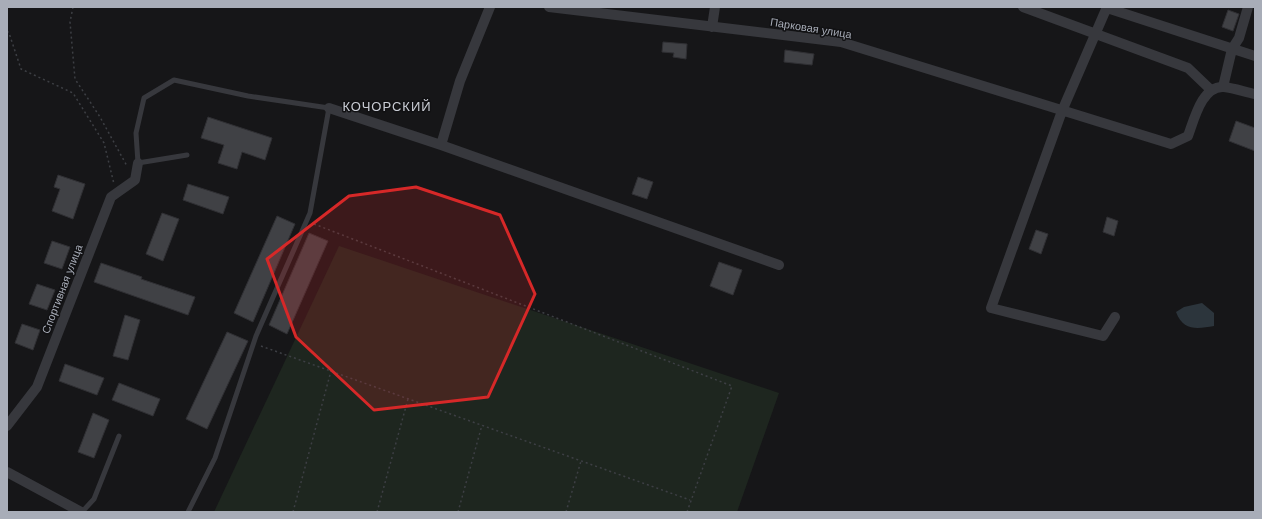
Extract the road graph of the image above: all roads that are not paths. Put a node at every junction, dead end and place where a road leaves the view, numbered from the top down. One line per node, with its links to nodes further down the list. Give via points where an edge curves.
1 (490, 7): 16 (street, via 460,82)
2 (549, 7): 7 (street, Парковая улица)
3 (715, 7): 7 (street)
4 (1023, 7): 8 (street)
5 (1248, 7): 9 (street, via 1239,38)
6 (1107, 8): 8 (street); 9 (street)
7 (712, 27): 15 (street, Парковая улица, via 841,42)
8 (1094, 34): 12 (street, via 1188,68); 15 (street)
9 (1232, 49): 10 (street); 11 (street)
10 (1255, 56)
11 (1223, 87): 12 (street); 13 (street)
12 (1211, 90): 15 (street, Парковая улица, via 1200,104 1188,136 1171,144)
13 (1255, 94)
14 (329, 108): 16 (street); 18 (lane, via 248,96 174,80 144,98 136,133); 25 (lane, via 310,213 254,343 215,458)
15 (1062, 111): 20 (street, via 991,308 1103,336)
16 (441, 145): 19 (street)
17 (187, 155): 18 (lane)
18 (138, 163): 21 (street, Спортивная улица, via 135,180 111,197 37,387)
19 (779, 265)
20 (1114, 317)
21 (7, 426)
22 (119, 436): 24 (lane, via 94,499)
23 (7, 472): 24 (street)
24 (81, 512)
25 (188, 512)

